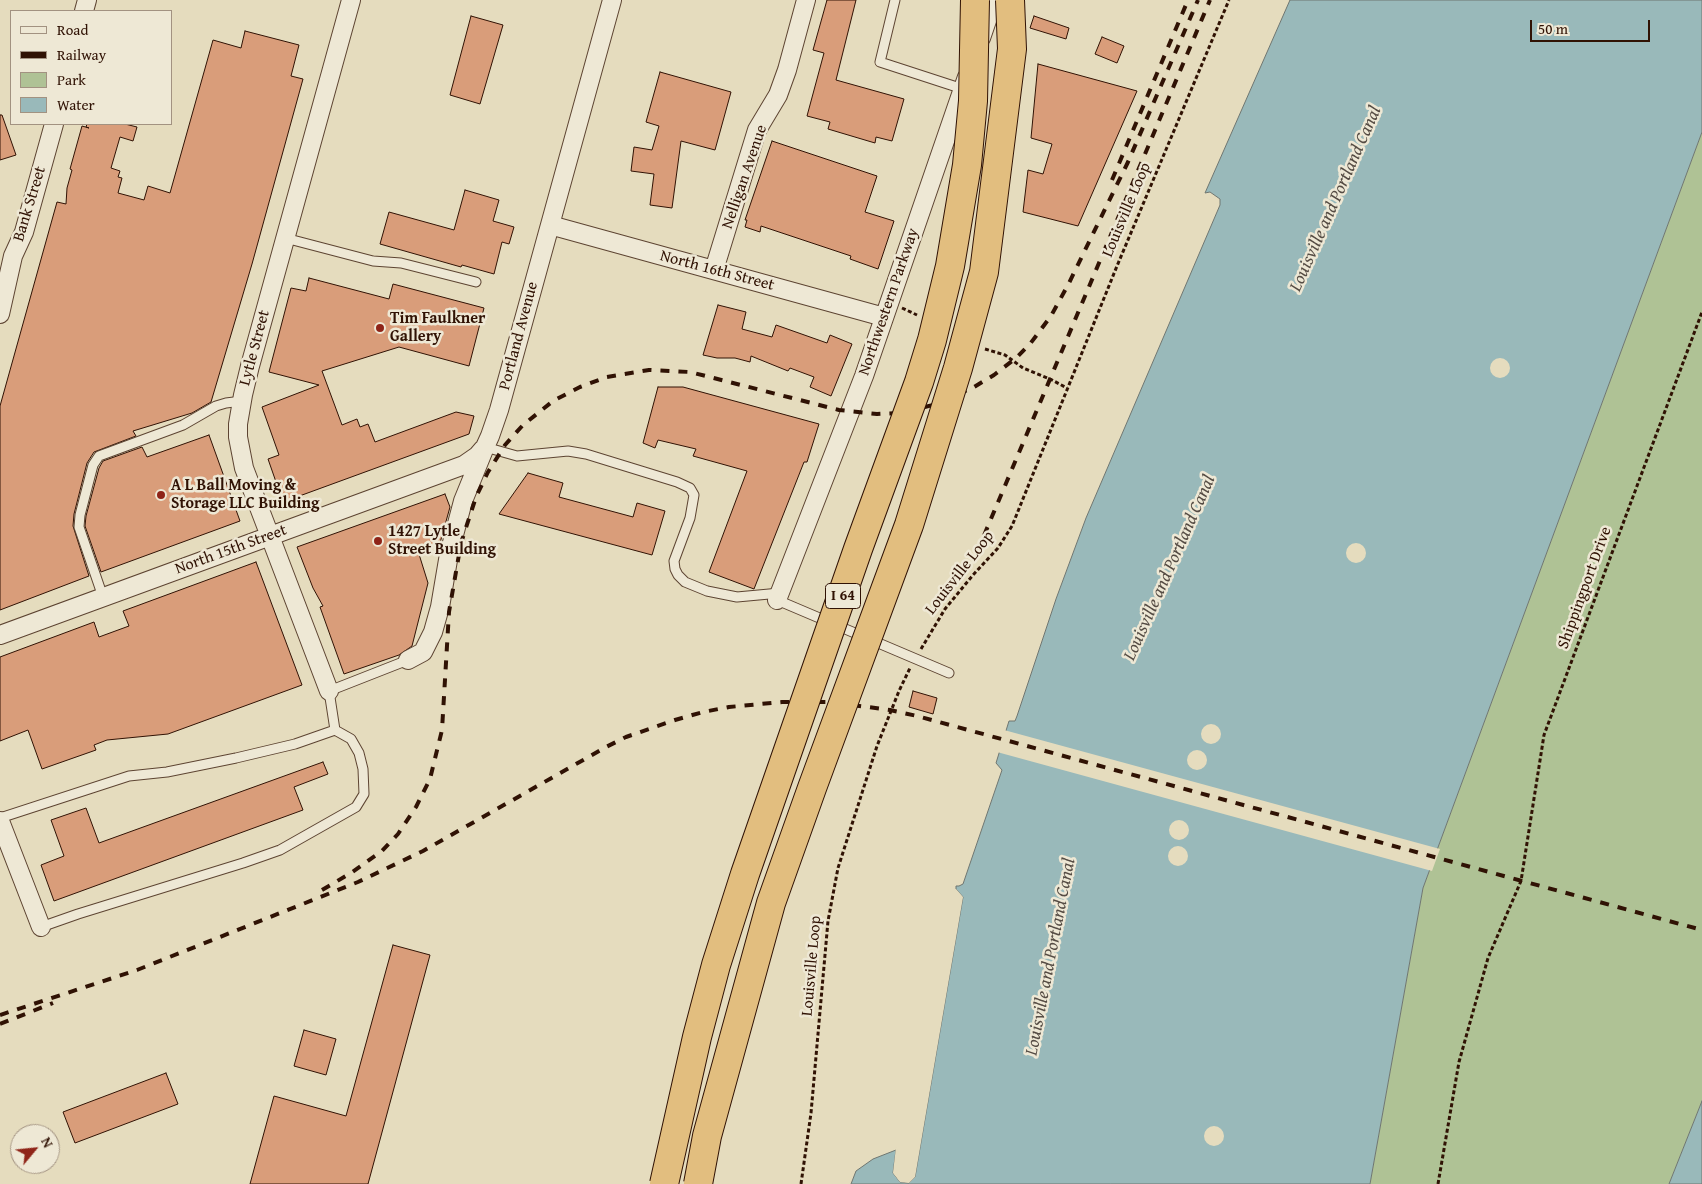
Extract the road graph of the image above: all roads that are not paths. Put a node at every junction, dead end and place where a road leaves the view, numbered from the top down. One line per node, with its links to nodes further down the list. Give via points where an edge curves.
1 (350, 0): 11 (street, Lytle Street)
2 (612, 0): 10 (street, Portland Avenue)
3 (806, 0): 13 (street, Nelligan Avenue, via 787,70 778,95 757,130)
4 (895, 0): 8 (lane, via 880,62)
5 (975, 0): 30 (highway, I 64, bridge, via 974,101 967,165 950,266 932,340 742,883 697,1037)
6 (994, 0): 8 (street, Northwestern Parkway)
7 (1010, 0): 31 (highway, I 64, bridge, via 1012,49 984,272 958,368 908,525 771,903 707,1136)
8 (963, 89): 16 (street, Northwestern Parkway)
9 (54, 125): 12 (street, Bank Street, via 24,232)
10 (550, 225): 13 (street, North 16th Street); 18 (street, Portland Avenue, via 499,410)
11 (285, 238): 14 (lane, via 373,261 401,263); 17 (street, Lytle Street)
12 (7, 258): 15 (street, Bank Street)
13 (714, 270): 16 (street, North 16th Street)
14 (476, 282)
15 (0, 314)
16 (884, 317): 20 (street, Northwestern Parkway)
17 (242, 401): 19 (street, Lytle Street, via 238,424 241,455); 21 (lane, via 216,406 183,425 99,456 93,465 79,527)
18 (485, 447): 19 (street, North 15th Street, via 464,465); 20 (lane, via 517,456 568,451 586,454 690,488 694,495 690,518 674,562 678,575 685,582 707,591 737,597); 23 (street, Portland Avenue, via 463,501 433,632 423,652)
19 (270, 536): 21 (street, North 15th Street); 25 (street, Lytle Street)
20 (778, 596): 24 (lane)
21 (103, 597): 22 (street, North 15th Street)
22 (0, 635)
23 (408, 660): 25 (lane)
24 (949, 673)
25 (329, 691): 26 (lane)
26 (335, 730): 27 (lane, via 270,750 167,772 129,776); 29 (lane, via 351,739 359,753 364,794 356,807 280,850)
27 (0, 819): 28 (street)
28 (4, 841): 29 (street)
29 (40, 927)
30 (664, 1184)
31 (698, 1184)

